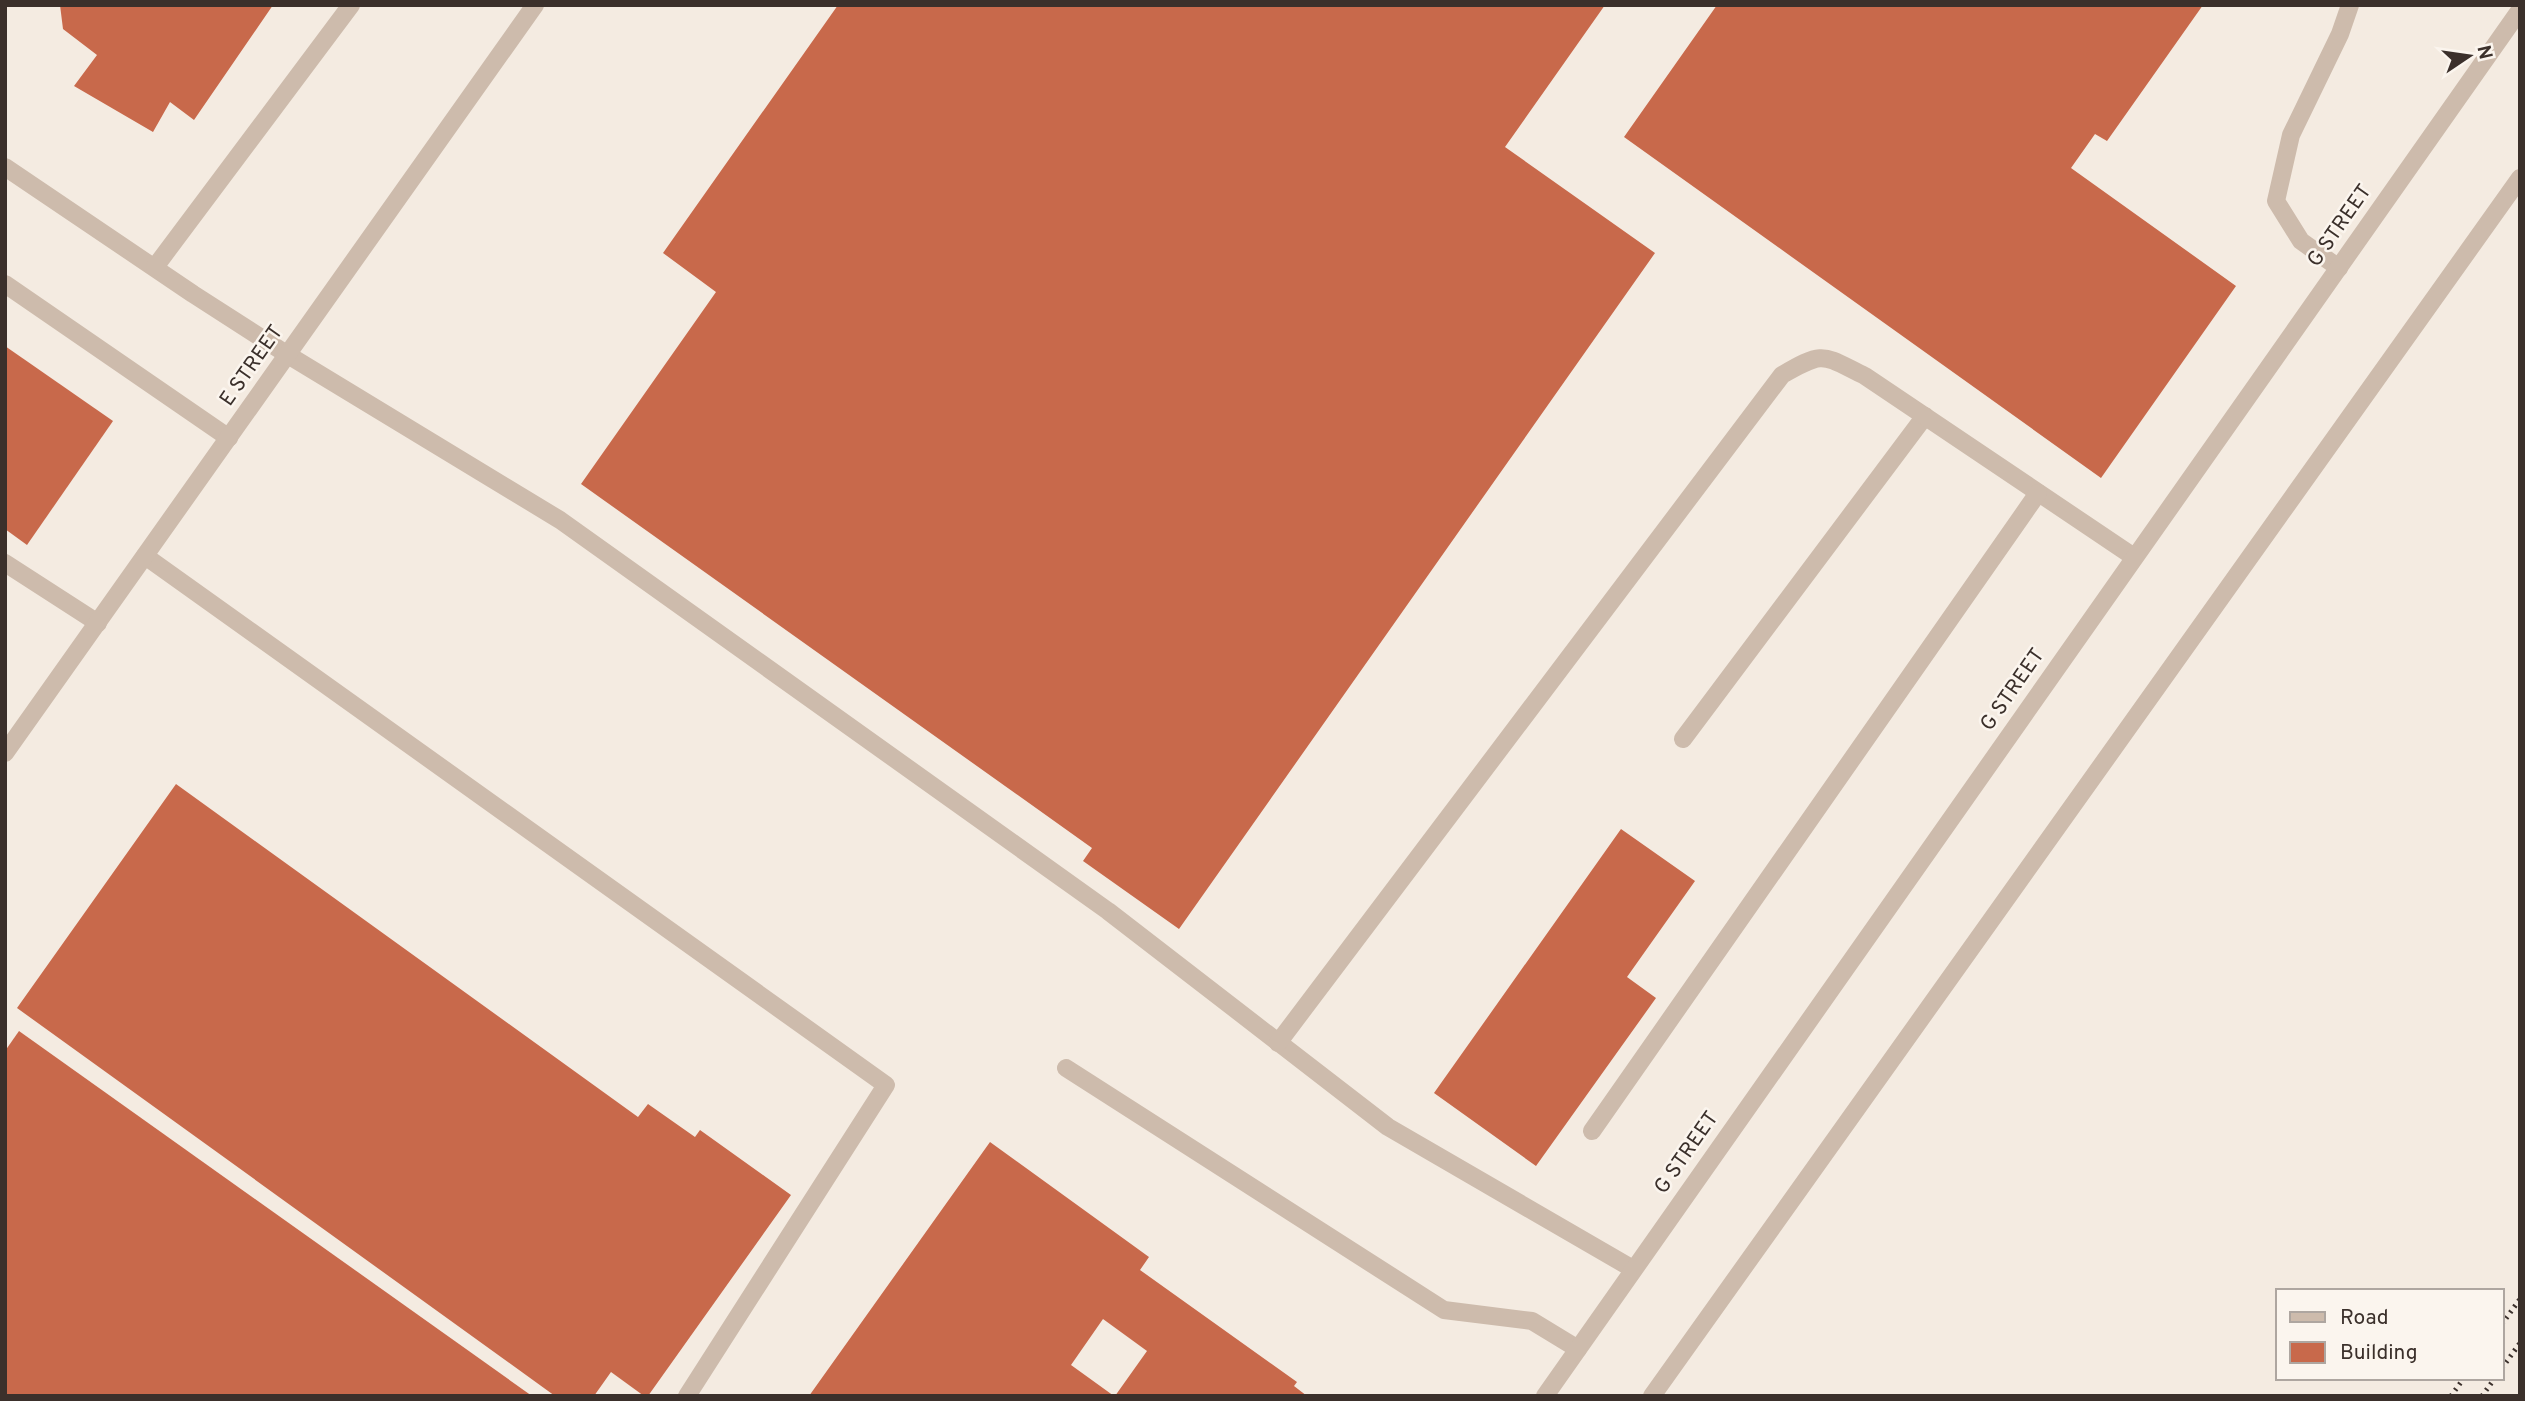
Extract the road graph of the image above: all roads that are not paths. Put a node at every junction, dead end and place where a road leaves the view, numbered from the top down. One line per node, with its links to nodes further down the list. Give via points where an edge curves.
1 (351, 5): 7 (street)
2 (536, 5): 10 (street, E STREET)
3 (2350, 5): 8 (street, via 2291,135 2276,201 2301,241)
4 (2520, 10): 8 (street, G STREET)
5 (5, 167): 7 (street)
6 (2520, 178): 27 (street)
7 (155, 267): 10 (street)
8 (2339, 268): 15 (street, G STREET)
9 (5, 284): 12 (street)
10 (288, 355): 12 (street, E STREET); 20 (street, via 560,520 1089,897)
11 (1925, 416): 13 (street); 18 (street); 20 (street, via 1826,356 1782,374)
12 (229, 438): 14 (street, E STREET)
13 (2038, 493): 15 (street); 22 (street)
14 (145, 556): 17 (street, E STREET); 25 (street, via 886,1085)
15 (2134, 557): 23 (street, G STREET)
16 (5, 563): 17 (street)
17 (98, 623): 19 (street, E STREET)
18 (1683, 738)
19 (5, 753)
20 (1278, 1043): 23 (street, via 1388,1127)
21 (1066, 1068): 24 (street, via 1444,1310 1532,1321)
22 (1592, 1131)
23 (1633, 1269): 24 (street, G STREET)
24 (1578, 1349): 26 (street, G STREET)
25 (687, 1396)
26 (1545, 1396)
27 (1652, 1396)

